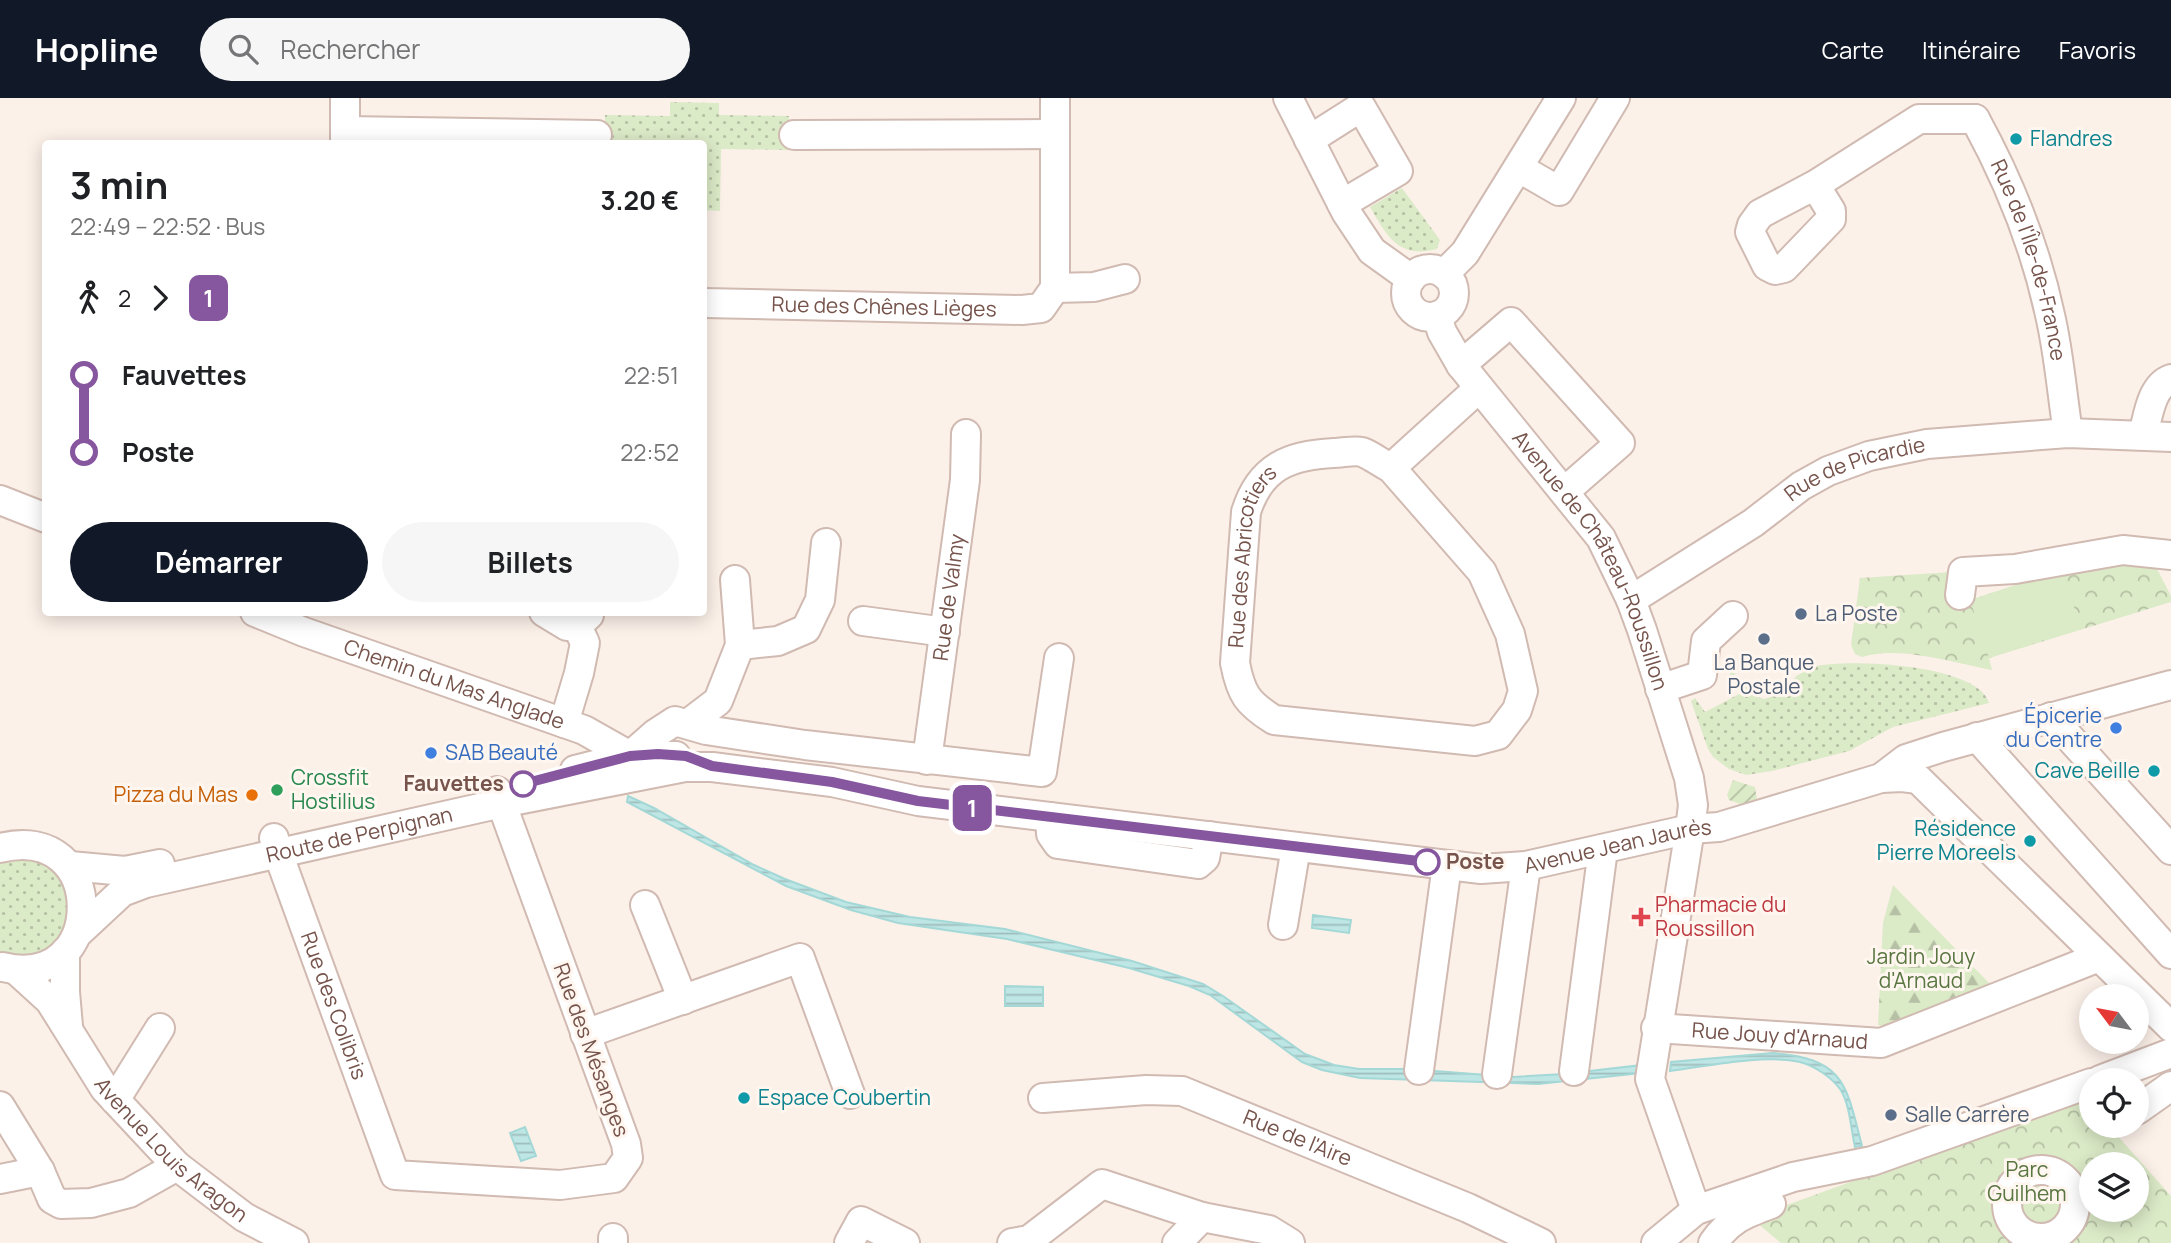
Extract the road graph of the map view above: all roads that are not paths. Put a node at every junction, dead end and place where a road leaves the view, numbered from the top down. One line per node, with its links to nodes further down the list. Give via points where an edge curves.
1 (345, 98): 10 (street)
2 (1055, 98): 7 (street)
3 (1288, 98): 11 (street)
4 (1561, 98): 12 (street)
5 (1615, 98): 12 (street, via 1559,191)
6 (1980, 108): 13 (street, via 1919,119); 25 (street, Rue de l'Île-de-France, via 2026,229 2051,316)
7 (1055, 134): 9 (street); 18 (street)
8 (597, 135): 10 (street)
9 (794, 135)
10 (345, 137)
11 (1309, 140): 14 (street); 14 (street, via 1361,107 1398,171)
12 (1519, 167): 15 (street, via 1465,253)
13 (1815, 184)
14 (1342, 204): 17 (street, via 1372,251)
15 (1444, 274): 17 (street, via 1423,270); 20 (street, via 1453,286 1453,301)
16 (1125, 279): 18 (street, via 1094,287)
17 (1411, 279): 20 (street, via 1406,293 1410,307 1422,316)
18 (1055, 288): 19 (street, Rue des Chênes Lièges, via 1041,308 1022,310)
19 (707, 303)
20 (1437, 316): 21 (street, Avenue de Château-Roussillon)
21 (1461, 365): 23 (street, Avenue de Château-Roussillon); 29 (street, via 1511,322 1620,443)
22 (2171, 379): 26 (street, via 2156,392)
23 (1479, 388): 28 (street); 29 (street, Avenue de Château-Roussillon)
24 (966, 433): 42 (street, Rue de Valmy)
25 (2068, 433): 26 (street, Rue de Picardie); 36 (street, Rue de Picardie, via 1927,444 1828,471)
26 (2143, 435): 27 (street, Rue de Picardie)
27 (2171, 437)
28 (1391, 468): 28 (street, Rue des Abricotiers, via 1361,452 1288,460 1252,492 1246,512 1235,663 1239,683 1250,705 1274,720 1475,741 1498,735 1517,710 1523,691 1510,634 1482,572)
29 (1564, 492): 36 (street, Avenue de Château-Roussillon, via 1601,538)
30 (0, 500): 31 (street)
31 (42, 516)
32 (826, 543): 43 (street, via 820,600 806,629 778,640)
33 (2161, 556): 35 (street, via 2123,550 2015,569 1963,572)
34 (735, 580): 43 (street)
35 (1960, 595)
36 (1631, 600): 45 (street, Avenue de Château-Roussillon)
37 (265, 616): 48 (street, Chemin du Mas Anglade)
38 (551, 616): 40 (street, via 567,626)
39 (1733, 616): 45 (street, via 1706,640 1702,675)
40 (584, 619): 48 (street, via 585,643)
41 (863, 621): 42 (street)
42 (945, 632): 51 (street, Rue de Valmy)
43 (740, 645): 49 (street, via 718,701)
44 (1059, 658): 51 (street, via 1042,772)
45 (1660, 690): 56 (street, Avenue de Château-Roussillon, via 1689,778)
46 (2168, 691): 47 (street, Avenue Jean Jaurès)
47 (2050, 717): 50 (street, Avenue Jean Jaurès); 61 (street)
48 (564, 723): 52 (street, Chemin du Mas Anglade, via 584,730)
49 (689, 723): 51 (street, via 706,730); 52 (street, via 675,721 655,734)
50 (1977, 737): 54 (street, Avenue Jean Jaurès, via 1906,759); 67 (street)
51 (927, 760)
52 (632, 766): 53 (street, Route de Perpignan); 55 (street, Route de Perpignan)
53 (712, 766): 58 (street, Avenue Jean Jaurès, via 832,782 918,801)
54 (1881, 778): 56 (street, Avenue Jean Jaurès, via 1719,827); 69 (street, via 1917,779)
55 (499, 797): 57 (street, Route de Perpignan); 76 (street, Rue des Mésanges)
56 (1690, 829): 60 (street, Avenue Jean Jaurès); 74 (street, Avenue de Château-Roussillon)
57 (276, 846): 63 (street, Route de Perpignan, via 125,871); 68 (street, Route de Perpignan, via 122,892); 92 (street, Rue des Colibris)
58 (1296, 847): 62 (street, Avenue Jean Jaurès); 66 (street)
59 (0, 848): 63 (street, via 36,846)
60 (1603, 849): 64 (street, Avenue Jean Jaurès); 80 (street)
61 (2171, 850)
62 (1447, 865): 64 (street, Avenue Jean Jaurès, via 1481,869); 79 (street)
63 (69, 866): 68 (street, Avenue Louis Aragon, via 83,898 83,915)
64 (1526, 866): 81 (street)
65 (646, 905): 71 (street)
66 (1283, 925)
67 (2166, 939)
68 (72, 942): 70 (street, Route de Perpignan, via 51,962 34,969); 75 (street, Avenue Louis Aragon, via 65,992)
69 (2099, 957): 72 (street); 74 (street, Rue Jouy d'Arnaud, via 1881,1043)
70 (8, 968): 75 (street, Avenue Louis Aragon, via 50,1001)
71 (683, 1000): 76 (street); 84 (street, via 800,958)
72 (2171, 1027)
73 (159, 1028): 86 (street)
74 (1656, 1028): 94 (street, Avenue de Château-Roussillon, via 1651,1070)
75 (69, 1032): 86 (street, Avenue Louis Aragon)
76 (585, 1034): 92 (street, Rue des Mésanges, via 626,1144 628,1158 614,1178 560,1185)
77 (2171, 1054): 78 (street)
78 (2133, 1068)
79 (1419, 1070)
80 (1574, 1071)
81 (1497, 1074)
82 (2171, 1086): 87 (street)
83 (2079, 1087): 89 (street)
84 (850, 1094)
85 (1043, 1098): 103 (street, Rue de l'Aire, via 1182,1091 1468,1208)
86 (115, 1100): 90 (street, Avenue Louis Aragon)
87 (2149, 1102)
88 (0, 1106): 91 (street)
89 (1869, 1162): 94 (street, via 1793,1177); 105 (street, via 1852,1175 1739,1215)
90 (177, 1166): 91 (street, via 129,1193 61,1205 52,1199); 97 (street, Avenue Louis Aragon, via 244,1217)
91 (40, 1171): 93 (street)
92 (394, 1175)
93 (0, 1179)
94 (1696, 1210): 104 (street)
95 (1202, 1217): 96 (street); 100 (street, via 1102,1184 1029,1240); 101 (street)
96 (1238, 1235): 102 (street, via 1269,1230)
97 (294, 1243)
98 (849, 1243): 99 (street, via 861,1221)
99 (905, 1243)
100 (1012, 1243)
101 (1177, 1243)
102 (1290, 1243)
103 (1541, 1243)
104 (1656, 1243)
105 (1713, 1243)

